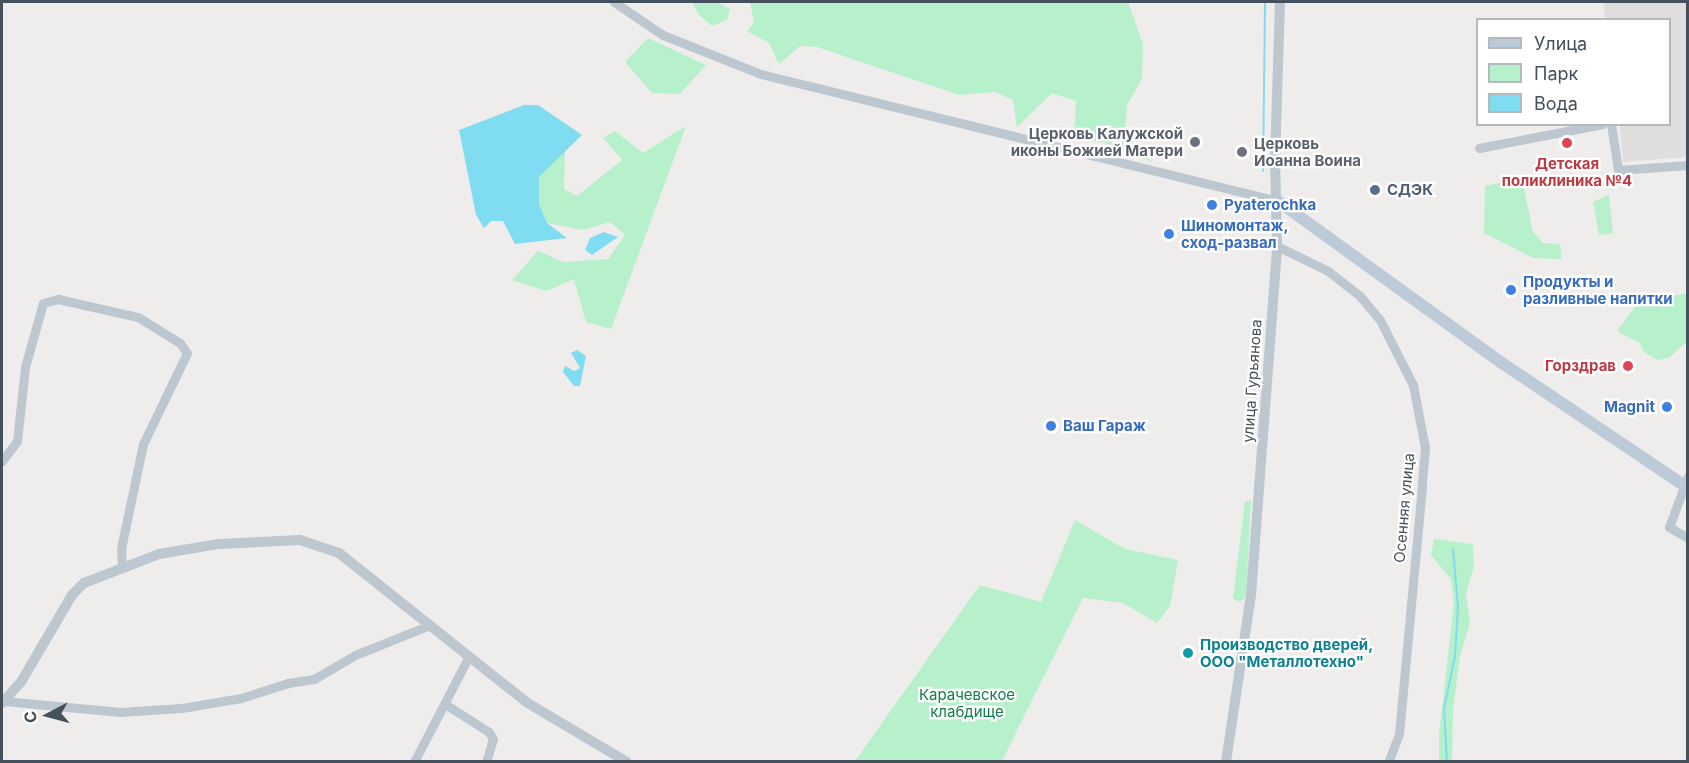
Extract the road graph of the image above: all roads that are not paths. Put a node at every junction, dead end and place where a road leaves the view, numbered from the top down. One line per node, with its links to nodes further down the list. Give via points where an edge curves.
1 (615, 2): 7 (street, via 663,34 761,74)
2 (1280, 2): 7 (street, улица Гурьянова, via 1275,160)
3 (1594, 126): 5 (street)
4 (1611, 126): 6 (street, via 1615,164 1622,172)
5 (1479, 148)
6 (1688, 165)
7 (1278, 201): 8 (street, улица Гурьянова); 10 (main road, via 1502,363)
8 (1277, 246): 20 (street, улица Гурьянова, via 1251,595); 21 (street, Осенняя улица, via 1328,271 1359,296 1380,320 1413,385 1425,448 1400,734)
9 (2, 460): 12 (street, via 17,441 25,367 43,303 58,299 138,317 180,343 187,353 143,444 121,548)
10 (1686, 483): 11 (street, via 1669,527)
11 (1688, 538)
12 (122, 567): 13 (street, via 159,554 219,544 300,540 339,553); 15 (street, via 84,583 72,595 21,682)
13 (430, 625): 14 (street); 15 (street, via 354,655 314,679 288,683 241,699 120,712)
14 (468, 658): 16 (street); 19 (street, via 526,702)
15 (3, 702)
16 (445, 704): 17 (street); 18 (street, via 489,732 493,739)
17 (414, 762)
18 (486, 762)
19 (627, 762)
20 (1226, 762)
21 (1388, 762)

